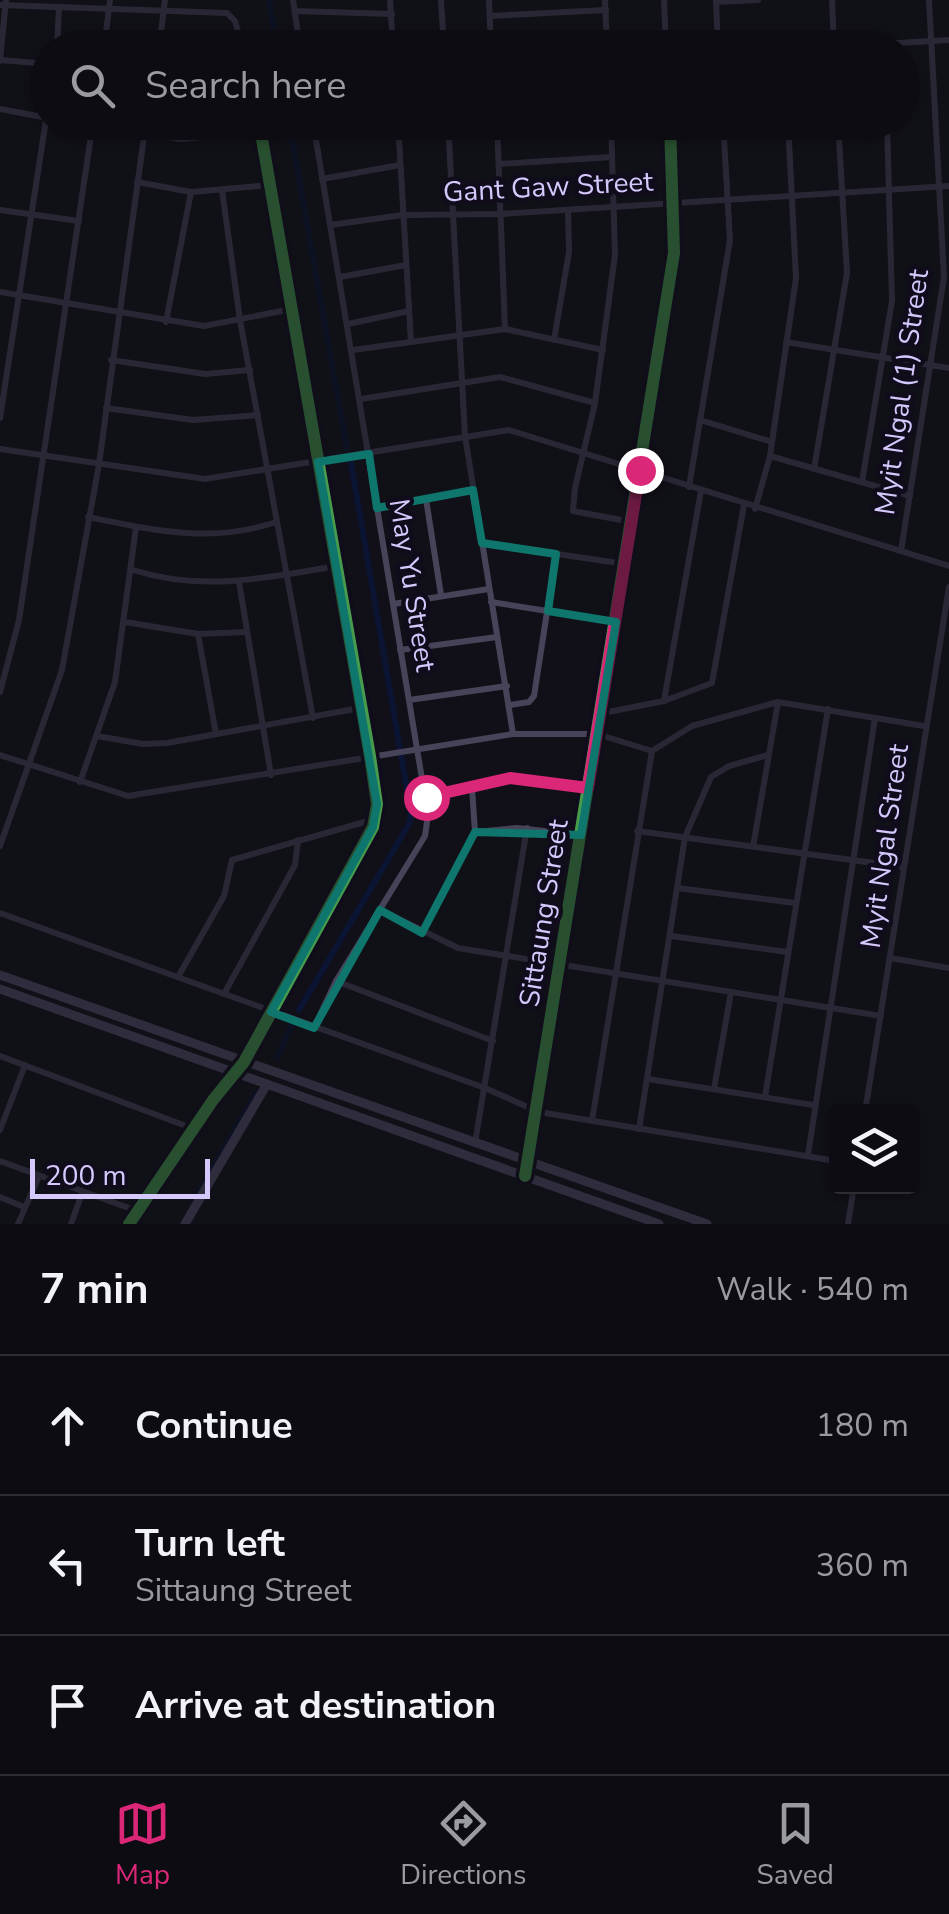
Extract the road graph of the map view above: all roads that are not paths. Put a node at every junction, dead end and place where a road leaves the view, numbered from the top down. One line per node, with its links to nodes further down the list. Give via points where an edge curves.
1 (164, 0): 17 (street)
2 (293, 0): 16 (street)
3 (390, 0): 18 (street)
4 (441, 0): 26 (street)
5 (489, 0): 19 (street)
6 (605, 0): 15 (street)
7 (664, 0): 29 (street)
8 (758, 0): 11 (street)
9 (832, 0): 31 (street)
10 (929, 0): 33 (street, Myit Ngal (1) Street)
11 (716, 1): 30 (street)
12 (4, 4): 14 (street); 35 (street)
13 (110, 4): 14 (street); 17 (street); 21 (street)
14 (59, 7): 20 (street)
15 (606, 10): 19 (street); 28 (street)
16 (295, 11): 18 (street); 24 (street)
17 (164, 12): 22 (street); 23 (street, via 227,13)
18 (392, 14): 25 (street)
19 (490, 16): 27 (street)
20 (58, 30)
21 (106, 30)
22 (162, 30)
23 (237, 30)
24 (298, 30)
25 (392, 30)
26 (443, 30)
27 (491, 30)
28 (607, 30)
29 (665, 30)
30 (717, 30)
31 (833, 30)
32 (949, 40): 33 (street)
33 (931, 42): 34 (street); 59 (street, Myit Ngal (1) Street)
34 (919, 43)
35 (0, 60): 36 (street)
36 (30, 62)
37 (0, 109): 38 (street)
38 (30, 115)
39 (42, 140): 70 (street)
40 (91, 140): 74 (street)
41 (143, 140): 57 (street)
42 (262, 140): 58 (street)
43 (316, 140): 56 (street, May Yu Street)
44 (399, 140): 55 (street)
45 (449, 140): 71 (street)
46 (498, 140): 54 (street)
47 (612, 140): 53 (street)
48 (671, 140): 66 (street, Sittaung Street)
49 (724, 140): 65 (street)
50 (789, 140): 64 (street)
51 (839, 140): 63 (street)
52 (889, 140): 60 (street)
53 (612, 157): 54 (street); 67 (street)
54 (499, 164): 72 (street)
55 (400, 165): 56 (street); 73 (street)
56 (322, 179): 75 (street, May Yu Street)
57 (137, 182): 62 (street); 83 (street)
58 (270, 185): 61 (street); 81 (street)
59 (945, 186): 60 (street, Gant Gaw Street); 97 (street, Myit Ngal (1) Street, via 944,278)
60 (891, 189): 63 (street, Gant Gaw Street); 95 (street, via 894,280)
61 (222, 190): 62 (street); 84 (street)
62 (191, 192): 85 (street)
63 (842, 192): 64 (street, Gant Gaw Street); 94 (street, via 846,273)
64 (792, 195): 65 (street, Gant Gaw Street); 91 (street, via 796,278)
65 (728, 198): 66 (street, Gant Gaw Street); 106 (street, via 730,240)
66 (673, 202): 67 (street, Gant Gaw Street); 118 (street, Sittaung Street, via 674,253)
67 (615, 208): 69 (street, Gant Gaw Street); 93 (street)
68 (0, 210): 70 (street)
69 (568, 210): 72 (street, Gant Gaw Street); 89 (street, via 569,252)
70 (30, 214): 74 (street); 79 (street)
71 (454, 214): 72 (street, Gant Gaw Street); 73 (street, Gant Gaw Street); 88 (street)
72 (500, 214): 87 (street)
73 (403, 215): 75 (street, Gant Gaw Street); 76 (street)
74 (79, 221): 80 (street)
75 (330, 225): 77 (street, May Yu Street)
76 (406, 264): 77 (street); 82 (street)
77 (340, 277): 86 (street, May Yu Street)
78 (0, 292): 79 (street)
79 (18, 295): 80 (street); 105 (street)
80 (69, 304): 83 (street); 112 (street)
81 (292, 310): 84 (street); 114 (street)
82 (409, 311): 86 (street); 90 (street)
83 (117, 314): 85 (street); 96 (street)
84 (240, 320): 85 (street, via 204,326); 99 (street)
85 (166, 322)
86 (348, 324): 92 (street, May Yu Street)
87 (505, 329): 88 (street); 89 (street)
88 (460, 335): 90 (street); 100 (street)
89 (554, 340): 93 (street)
90 (411, 342): 92 (street)
91 (786, 342): 94 (street); 108 (street)
92 (353, 350): 101 (street, May Yu Street)
93 (603, 350): 102 (street)
94 (833, 351): 95 (street); 116 (street)
95 (883, 357): 97 (street); 119 (street)
96 (112, 360): 99 (street, via 205,374); 103 (street)
97 (932, 366): 98 (street); 123 (street, Myit Ngal (1) Street)
98 (949, 368)
99 (250, 370): 104 (street)
100 (460, 384): 101 (street); 102 (street, via 500,377); 107 (street)
101 (361, 399): 110 (street, May Yu Street)
102 (595, 404): 111 (street)
103 (106, 408): 104 (street, via 193,420); 115 (street)
104 (258, 414): 117 (street)
105 (0, 418)
106 (700, 420): 108 (street); 120 (street)
107 (465, 436): 110 (street); 111 (street, via 509,430); 121 (street)
108 (772, 442): 113 (street)
109 (0, 449): 112 (street)
110 (369, 454): 114 (street); 126 (street, May Yu Street)
111 (586, 454): 118 (street); 130 (street, via 573,512)
112 (44, 456): 115 (street); 154 (street, via 15,642)
113 (770, 456): 116 (street); 127 (street)
114 (318, 462): 117 (street); 136 (street)
115 (99, 464): 117 (street, via 206,479); 128 (street)
116 (814, 468): 119 (street)
117 (267, 470): 129 (street)
118 (640, 470): 120 (street); 130 (street, Sittaung Street)
119 (862, 482): 123 (street)
120 (690, 487): 122 (street)
121 (473, 490): 124 (street); 132 (street)
122 (701, 491): 125 (street); 156 (street)
123 (910, 496): 133 (street, Myit Ngal (1) Street)
124 (426, 499): 126 (street); 143 (street)
125 (744, 505): 127 (street); 156 (street, via 714,679 709,687)
126 (376, 508): 145 (street, May Yu Street)
127 (755, 509): 133 (street)
128 (88, 517): 131 (street); 175 (street, via 62,670)
129 (276, 522): 131 (street, via 206,536); 139 (street)
130 (632, 522): 135 (street, Sittaung Street)
131 (136, 527): 138 (street)
132 (482, 543): 134 (street); 142 (street)
133 (901, 551): 137 (street)
134 (556, 554): 135 (street); 146 (street)
135 (625, 564): 148 (street, Sittaung Street)
136 (336, 566): 139 (street); 159 (street)
137 (949, 566)
138 (133, 570): 140 (street, via 191,584); 147 (street)
139 (288, 574): 140 (street); 162 (street)
140 (238, 582): 149 (street)
141 (949, 586): 165 (street, Myit Ngal Street)
142 (488, 589): 143 (street); 144 (street)
143 (441, 595): 145 (street)
144 (491, 602): 146 (street); 151 (street)
145 (394, 604): 152 (street, May Yu Street)
146 (548, 611): 148 (street); 158 (street, via 534,696)
147 (125, 622): 150 (street); 169 (street, via 115,682)
148 (616, 622): 161 (street, Sittaung Street)
149 (247, 632): 150 (street); 164 (street)
150 (198, 634): 166 (street)
151 (498, 637): 152 (street); 153 (street)
152 (400, 650): 155 (street, May Yu Street)
153 (507, 686): 155 (street); 158 (street)
154 (0, 692)
155 (409, 700): 170 (street, May Yu Street)
156 (664, 700): 161 (street)
157 (778, 702): 160 (street); 171 (street, via 692,726); 173 (street)
158 (510, 704): 167 (street)
159 (360, 708): 162 (street); 174 (street)
160 (828, 709): 163 (street); 190 (street)
161 (602, 713): 168 (street, Sittaung Street)
162 (313, 718): 164 (street)
163 (875, 718): 165 (street); 191 (street)
164 (263, 726): 166 (street); 176 (street)
165 (924, 726): 192 (street, Myit Ngal Street)
166 (216, 734): 169 (street, via 143,744)
167 (513, 734): 168 (street); 170 (street)
168 (597, 734): 171 (street); 179 (street, Sittaung Street)
169 (96, 736): 177 (street)
170 (418, 749): 174 (street); 180 (street, May Yu Street)
171 (652, 751): 183 (street)
172 (0, 755): 175 (street)
173 (768, 755): 186 (street, via 711,777); 189 (street)
174 (370, 756): 176 (street); 181 (street)
175 (32, 766): 177 (street); 188 (street)
176 (272, 774): 177 (street, via 128,796)
177 (80, 782)
178 (472, 788): 179 (street, via 524,777); 180 (street); 184 (street)
179 (588, 788): 185 (street, Sittaung Street)
180 (426, 797): 195 (street, May Yu Street, via 425,836)
181 (376, 819): 187 (street); 214 (street)
182 (526, 828): 184 (street); 185 (street); 200 (street)
183 (637, 831): 186 (street); 204 (street)
184 (476, 832): 197 (street)
185 (580, 835): 202 (street, Sittaung Street)
186 (685, 837): 189 (street); 193 (street)
187 (298, 840): 206 (street, via 232,860 224,896); 210 (street, via 295,865)
188 (0, 846)
189 (754, 847): 190 (street)
190 (803, 855): 191 (street); 194 (street)
191 (852, 862): 192 (street); 213 (street)
192 (904, 867): 201 (street, Myit Ngal Street)
193 (677, 888): 194 (street); 198 (street)
194 (795, 903): 199 (street)
195 (380, 910): 197 (street); 207 (street, May Yu Street)
196 (0, 914): 206 (street)
197 (422, 933): 200 (street)
198 (670, 936): 199 (street); 208 (street)
199 (787, 952): 212 (street)
200 (506, 958): 202 (street); 217 (street)
201 (890, 958): 203 (street); 215 (street, Myit Ngal Street)
202 (561, 965): 204 (street); 229 (street, Sittaung Street)
203 (949, 968)
204 (614, 973): 208 (street); 230 (street)
205 (0, 974): 219 (street)
206 (178, 977): 210 (street)
207 (336, 981): 216 (street, May Yu Street); 217 (street)
208 (664, 982): 211 (street); 222 (street)
209 (0, 989): 221 (street)
210 (224, 992): 214 (street)
211 (732, 992): 212 (street); 225 (street)
212 (779, 1001): 213 (street); 226 (street)
213 (830, 1008): 215 (street); 228 (street)
214 (271, 1012): 216 (street); 219 (street)
215 (881, 1016): 227 (street, Myit Ngal Street)
216 (314, 1028): 224 (street)
217 (493, 1041): 224 (street)
218 (0, 1056): 220 (street)
219 (244, 1062): 221 (street); 234 (street)
220 (25, 1065): 231 (street); 233 (street)
221 (236, 1072): 223 (street); 231 (street)
222 (648, 1080): 225 (street); 232 (street)
223 (266, 1084): 240 (street); 250 (street)
224 (485, 1088): 229 (street); 234 (street)
225 (714, 1089): 226 (street)
226 (765, 1097): 228 (street)
227 (866, 1104)
228 (814, 1105): 235 (street)
229 (539, 1112): 230 (street); 238 (street, Sittaung Street)
230 (592, 1121): 232 (street)
231 (194, 1129): 245 (street)
232 (638, 1129): 235 (street)
233 (0, 1130)
234 (475, 1145): 238 (street)
235 (808, 1156): 236 (street)
236 (829, 1160)
237 (0, 1161): 239 (street)
238 (528, 1164): 240 (street, Sittaung Street); 246 (street)
239 (38, 1176): 241 (street); 244 (street)
240 (525, 1176): 251 (street)
241 (82, 1193): 245 (street); 248 (street)
242 (853, 1194): 252 (street)
243 (0, 1198): 244 (street)
244 (24, 1206): 247 (street)
245 (137, 1211): 249 (street)
246 (700, 1223)
247 (18, 1224)
248 (71, 1224)
249 (129, 1224)
250 (186, 1224)
251 (659, 1224)
252 (848, 1224)

